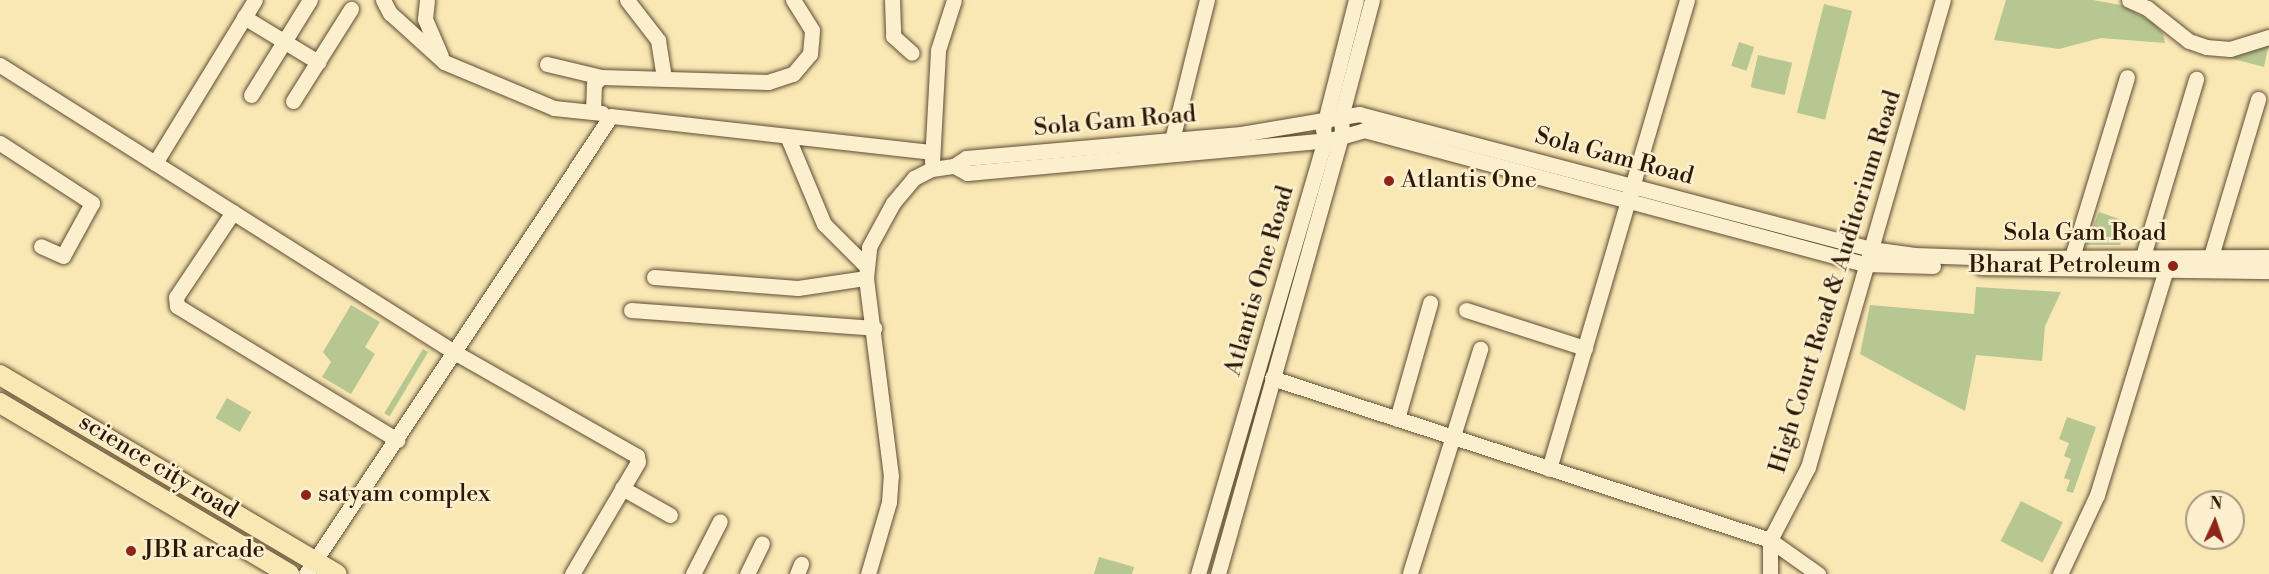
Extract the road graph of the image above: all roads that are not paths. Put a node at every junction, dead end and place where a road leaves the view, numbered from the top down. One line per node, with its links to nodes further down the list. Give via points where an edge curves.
1 (255, 0): 16 (street)
2 (310, 0): 18 (street)
3 (383, 0): 21 (street, via 390,13)
4 (427, 0): 21 (street, via 424,19)
5 (627, 0): 26 (street, via 658,40)
6 (793, 0): 26 (street, via 812,30 810,54 793,74 768,82)
7 (892, 0): 19 (street, via 892,36)
8 (954, 0): 39 (street, via 938,50)
9 (1207, 0): 38 (street)
10 (1356, 0): 33 (street, Atlantis One Road)
11 (1372, 0): 33 (street, Atlantis One Road)
12 (1687, 0): 42 (street)
13 (1943, 0): 46 (street, High Court Road & Auditorium Road)
14 (2129, 0): 17 (street, via 2147,8 2189,41 2206,47 2230,49)
15 (351, 9): 20 (street)
16 (244, 17): 18 (street); 40 (street)
17 (2269, 37)
18 (284, 41): 20 (street); 28 (street)
19 (912, 53)
20 (318, 62): 30 (street)
21 (444, 62): 31 (street, via 554,108)
22 (547, 64): 24 (street)
23 (0, 66): 40 (street)
24 (601, 77): 26 (street); 31 (street, via 594,84)
25 (2127, 77): 49 (street)
26 (664, 79)
27 (2196, 79): 47 (street)
28 (251, 95)
29 (2258, 99): 48 (street)
30 (293, 101)
31 (593, 112): 32 (street)
32 (611, 116): 35 (street, via 727,127); 62 (street)
33 (1334, 119): 34 (street, Atlantis One Road); 36 (street, Atlantis One Road, via 1323,129); 38 (street, Sola Gam Road); 42 (street, Sola Gam Road, via 1359,114)
34 (1342, 134): 36 (street, Sola Gam Road); 43 (street, Sola Gam Road, via 1364,130); 64 (street, Atlantis One Road)
35 (788, 138): 39 (street); 54 (street, via 824,224)
36 (1325, 139): 38 (street, Sola Gam Road); 83 (street, Atlantis One Road)
37 (0, 143): 45 (street, via 92,202 63,256)
38 (1170, 147): 41 (street, Sola Gam Road, via 966,173 954,166)
39 (932, 152): 41 (street)
40 (156, 164): 44 (street)
41 (932, 169): 54 (street, Sola Gam Road, via 914,178 893,203 869,247)
42 (1635, 184): 43 (street); 46 (street, Sola Gam Road)
43 (1630, 201): 51 (street, Sola Gam Road); 60 (street)
44 (233, 212): 62 (street); 68 (street, via 176,297 177,306)
45 (41, 246)
46 (1871, 249): 49 (street, Sola Gam Road, via 1915,255); 51 (street, High Court Road & Auditorium Road)
47 (2143, 256): 48 (street, Sola Gam Road); 49 (street, Sola Gam Road)
48 (2211, 256): 50 (street, Sola Gam Road)
49 (2072, 257)
50 (2269, 257)
51 (1864, 264): 52 (street, Sola Gam Road); 73 (street, High Court Road & Auditorium Road, via 1808,467)
52 (2166, 268): 53 (street, Sola Gam Road); 87 (street, via 2097,495)
53 (2269, 271)
54 (866, 272): 55 (street, via 798,288); 59 (street, Sola Gam Road)
55 (654, 277)
56 (1430, 303): 66 (street)
57 (631, 310): 59 (street)
58 (1466, 310): 60 (street)
59 (874, 328): 82 (street, Sola Gam Road, via 891,476 889,502)
60 (1585, 348): 69 (street)
61 (1480, 350): 67 (street)
62 (454, 352): 68 (street); 70 (street, via 637,456 638,462)
63 (0, 375): 75 (main road)
64 (1272, 378): 66 (street); 84 (street, Atlantis One Road)
65 (0, 403): 77 (main road, science city road)
66 (1397, 419): 67 (street)
67 (1452, 437): 69 (street); 76 (street)
68 (397, 440): 75 (street)
69 (1549, 469): 73 (street)
70 (622, 488): 71 (street); 79 (street)
71 (670, 515)
72 (720, 521): 80 (street)
73 (1770, 540): 85 (street, High Court Road & Auditorium Road); 86 (street)
74 (762, 543): 81 (street)
75 (310, 567): 78 (main road)
76 (1410, 573)
77 (289, 574)
78 (337, 574)
79 (572, 574)
80 (693, 574)
81 (747, 574)
82 (868, 574)
83 (1198, 574)
84 (1218, 574)
85 (1770, 574)
86 (1818, 574)
87 (2060, 574)

